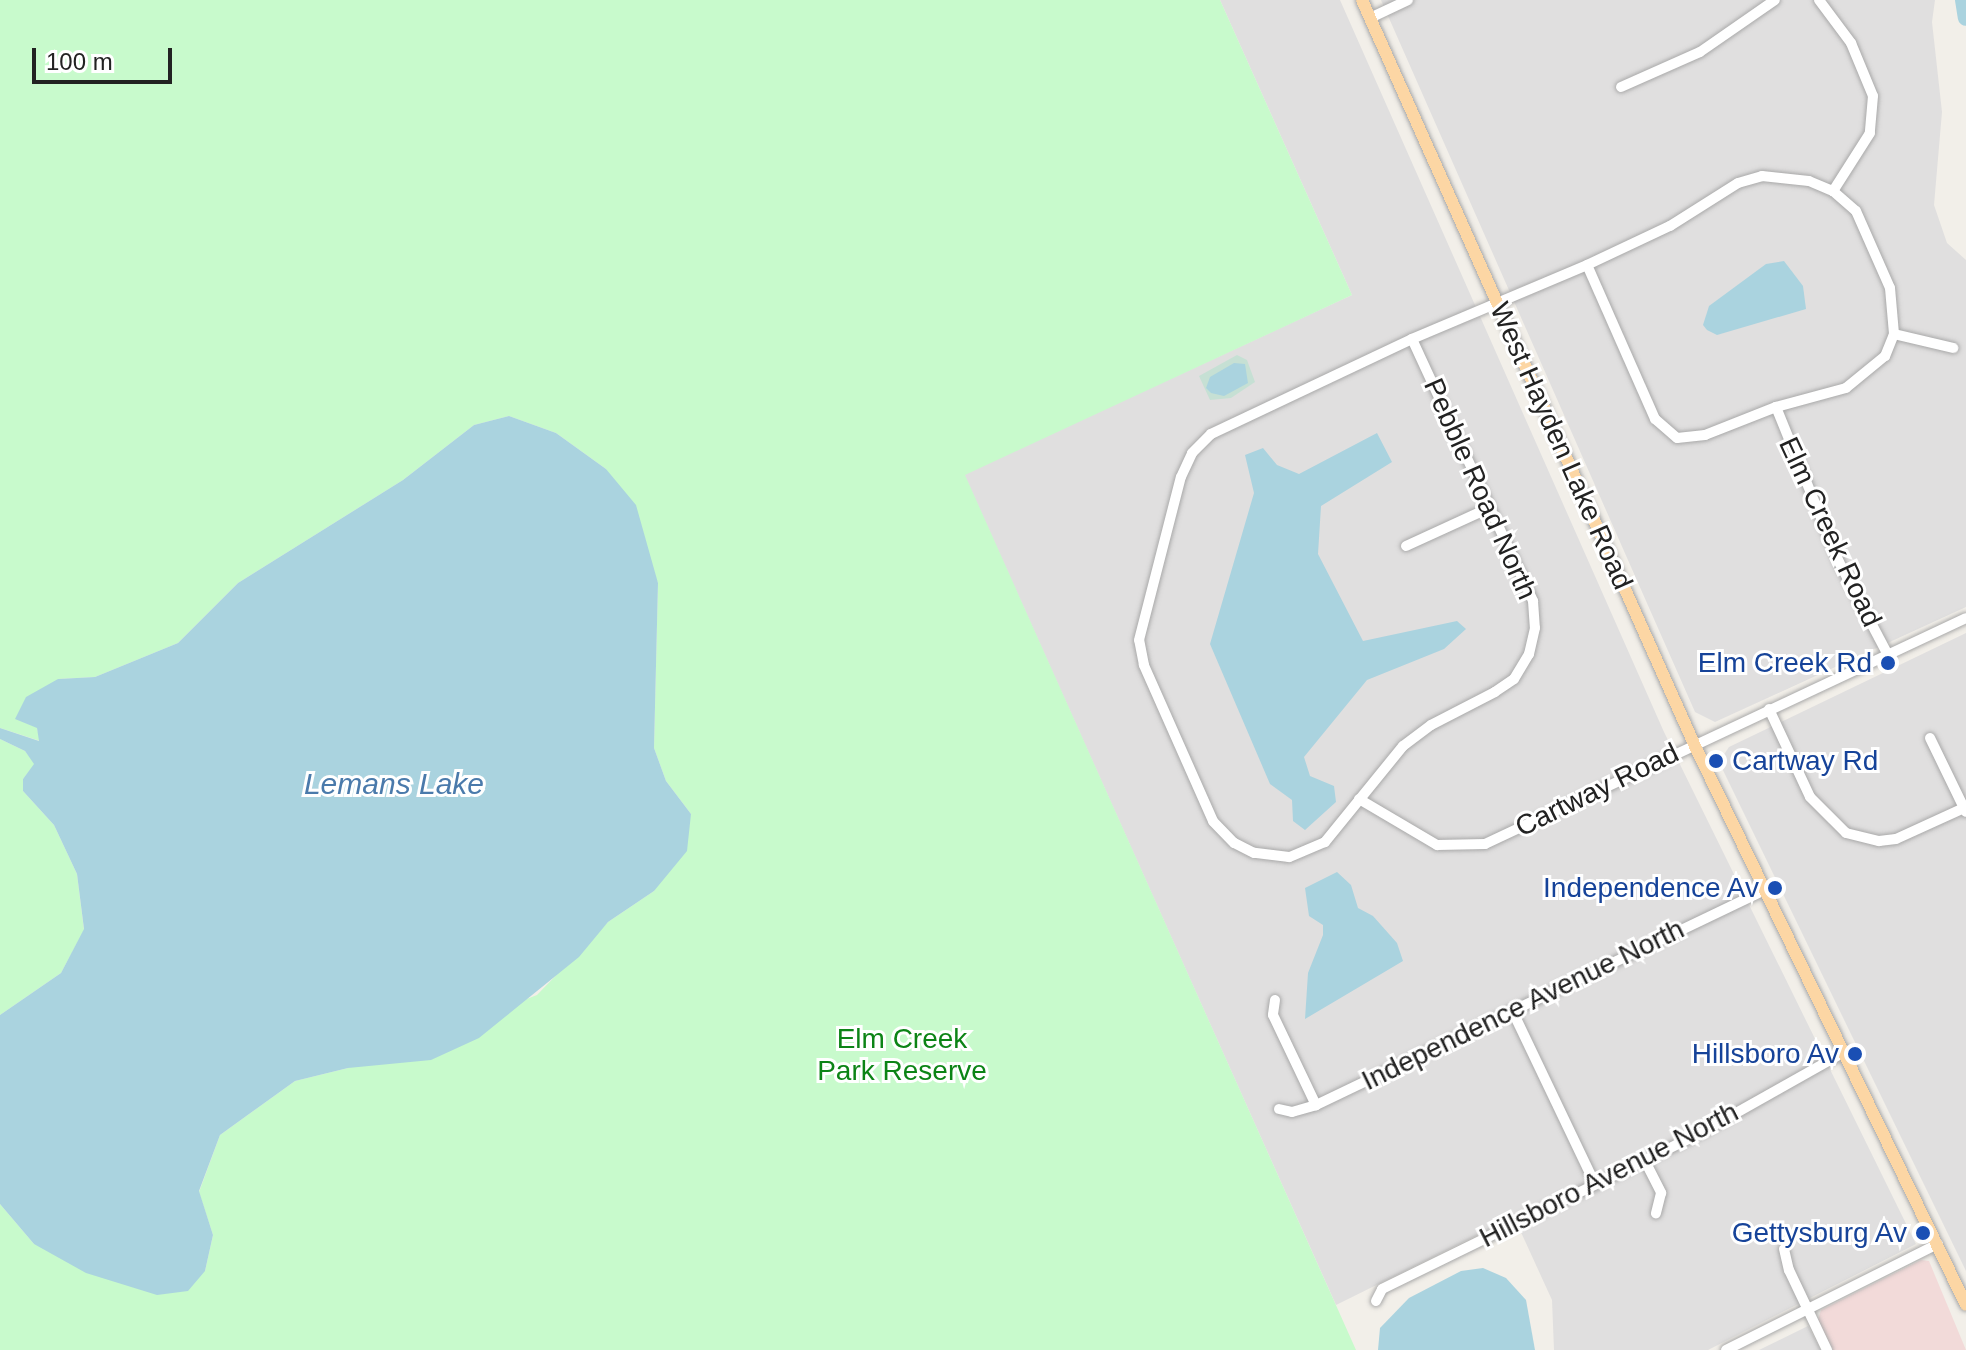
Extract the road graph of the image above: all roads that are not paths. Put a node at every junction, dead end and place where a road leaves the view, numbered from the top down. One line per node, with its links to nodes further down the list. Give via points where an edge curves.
1 (1362, 0): 5 (main road, West Hayden Lake Road)
2 (1408, 0): 5 (street)
3 (1775, 0): 6 (street, via 1700,52)
4 (1819, 0): 7 (street, via 1851,43 1873,96 1870,133)
5 (1370, 18): 9 (main road, West Hayden Lake Road)
6 (1621, 87)
7 (1833, 191): 8 (street, via 1787,175 1750,180); 10 (street, via 1856,211 1868,231 1890,288)
8 (1587, 265): 9 (street, Pebble Road North); 13 (street, via 1666,433 1688,440)
9 (1499, 304): 11 (street, Pebble Road North); 20 (main road, West Hayden Lake Road)
10 (1894, 334): 12 (street); 13 (street, via 1885,356 1846,388)
11 (1412, 339): 14 (street, Pebble Road North); 21 (street, Pebble Road North, via 1211,434 1192,453 1181,477 1139,640 1144,665 1205,803 1234,843 1264,856 1302,854 1336,833)
12 (1953, 348)
13 (1776, 407): 17 (street, Elm Creek Road, via 1839,562)
14 (1489, 508): 15 (street); 21 (street, Pebble Road North, via 1533,601 1535,628 1529,654 1514,679 1403,746)
15 (1406, 546)
16 (1966, 618): 17 (street, Cartway Road)
17 (1888, 655): 18 (street, Cartway Road)
18 (1769, 709): 20 (street, Cartway Road); 22 (street, via 1810,797 1846,833 1879,841 1896,839)
19 (1930, 738): 22 (street)
20 (1694, 744): 21 (street, Cartway Road, via 1469,847 1417,837); 23 (main road, West Hayden Lake Road)
21 (1359, 799)
22 (1965, 810)
23 (1766, 889): 25 (street, Independence Avenue North); 26 (main road, West Hayden Lake Road)
24 (1275, 1000): 27 (street, via 1273,1015)
25 (1512, 1010): 27 (street, Independence Avenue North); 30 (street)
26 (1846, 1051): 29 (street, Hillsboro Avenue North); 32 (main road, West Hayden Lake Road)
27 (1316, 1105): 28 (street, Independence Avenue North, via 1292,1112)
28 (1279, 1109)
29 (1645, 1161): 30 (street, Hillsboro Avenue North); 31 (street, via 1661,1193)
30 (1595, 1184): 34 (street, Hillsboro Avenue North, via 1382,1289)
31 (1656, 1213)
32 (1938, 1244): 35 (main road, West Hayden Lake Road); 36 (street)
33 (1784, 1249): 36 (street)
34 (1376, 1301)
35 (1966, 1305)
36 (1808, 1309): 37 (street); 38 (street)
37 (1726, 1350)
38 (1827, 1350)

